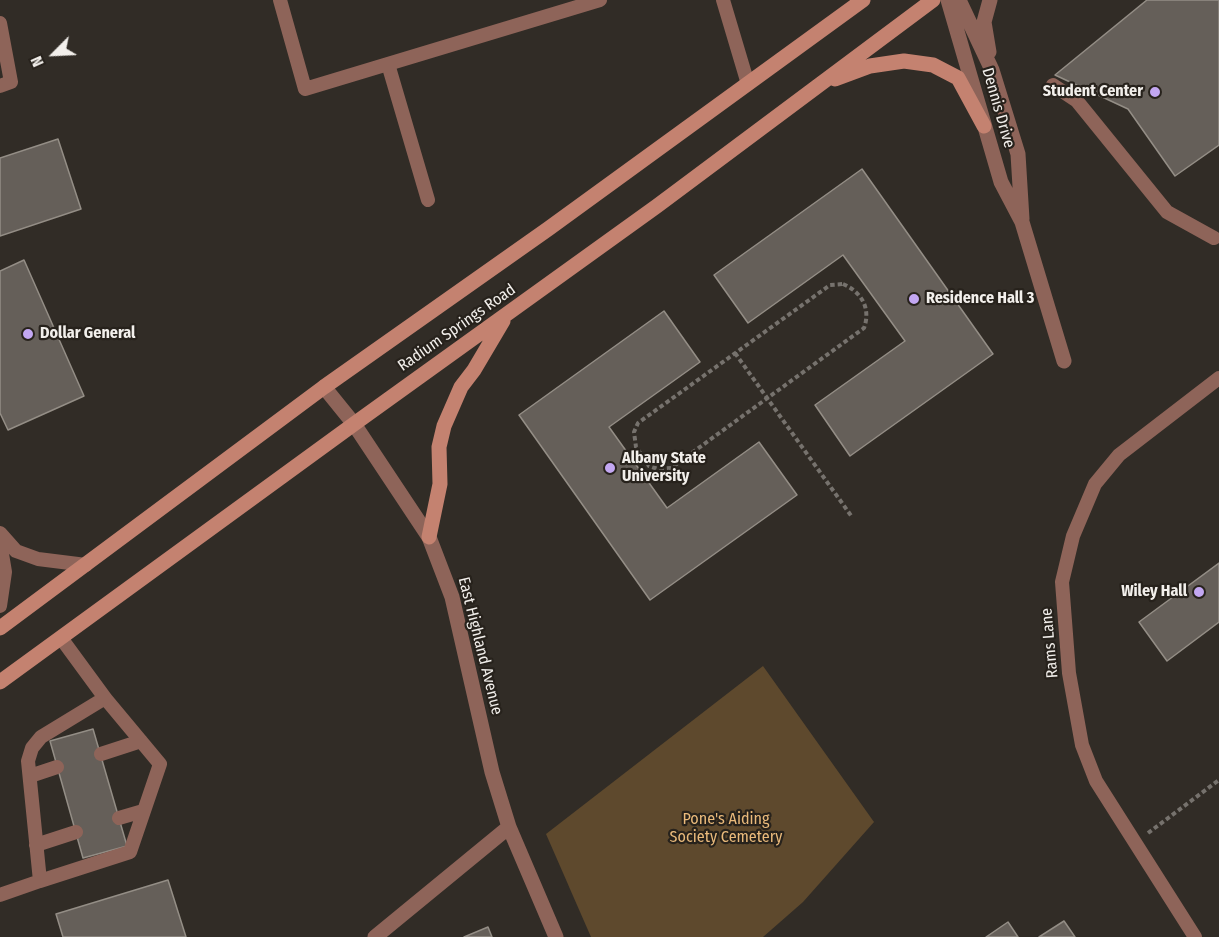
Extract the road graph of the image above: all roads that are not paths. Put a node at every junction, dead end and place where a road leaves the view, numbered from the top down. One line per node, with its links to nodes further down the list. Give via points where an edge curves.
1 (280, 0): 10 (lane, via 305,89)
2 (600, 0): 10 (lane)
3 (723, 0): 12 (lane)
4 (862, 0): 12 (main road, Radium Springs Road)
5 (933, 0): 13 (main road, Radium Springs Road)
6 (948, 0): 16 (street, Dennis Drive)
7 (959, 0): 11 (street, Dennis Drive)
8 (990, 0): 11 (street, via 984,22)
9 (0, 23): 15 (lane, via 11,82)
10 (388, 64): 17 (lane)
11 (992, 70): 18 (street, Dennis Drive, via 1018,154)
12 (748, 84): 23 (main road, Radium Springs Road)
13 (821, 84): 16 (main road, via 870,66 904,61 933,65 958,78); 20 (main road, Radium Springs Road)
14 (1053, 85): 19 (lane, via 1077,101 1167,212)
15 (0, 86)
16 (984, 126): 18 (street, Dennis Drive, via 1001,182)
17 (428, 200)
18 (1022, 222): 21 (street, Dennis Drive)
19 (1214, 238)
20 (506, 316): 24 (main road, Radium Springs Road); 26 (main road, via 461,387 444,426 439,447 440,484)
21 (1064, 361)
22 (1219, 378): 47 (lane, Rams Lane, via 1119,455 1095,484 1073,536 1062,582 1069,673 1082,745 1096,781)
23 (324, 387): 24 (street, East Highland Avenue); 28 (main road, Radium Springs Road)
24 (354, 424): 26 (street, East Highland Avenue); 31 (main road, Radium Springs Road)
25 (0, 533): 28 (lane, via 16,551 38,559)
26 (429, 537): 40 (street, East Highland Avenue, via 452,597 492,772)
27 (0, 542): 29 (lane, via 5,572)
28 (86, 565): 30 (main road, Radium Springs Road)
29 (0, 606)
30 (0, 628)
31 (61, 638): 32 (main road, Radium Springs Road); 33 (lane)
32 (0, 682)
33 (105, 698): 34 (lane); 37 (lane, via 41,737 28,761)
34 (141, 741): 35 (lane); 38 (lane, via 160,764)
35 (101, 754)
36 (57, 768): 37 (lane)
37 (30, 776): 42 (lane)
38 (143, 811): 39 (lane); 43 (lane, via 130,852)
39 (119, 818)
40 (509, 827): 45 (street); 46 (street, East Highland Avenue)
41 (76, 832): 42 (lane)
42 (36, 845): 43 (lane)
43 (40, 881): 44 (lane)
44 (0, 895)
45 (376, 936)
46 (556, 937)
47 (1195, 937)

